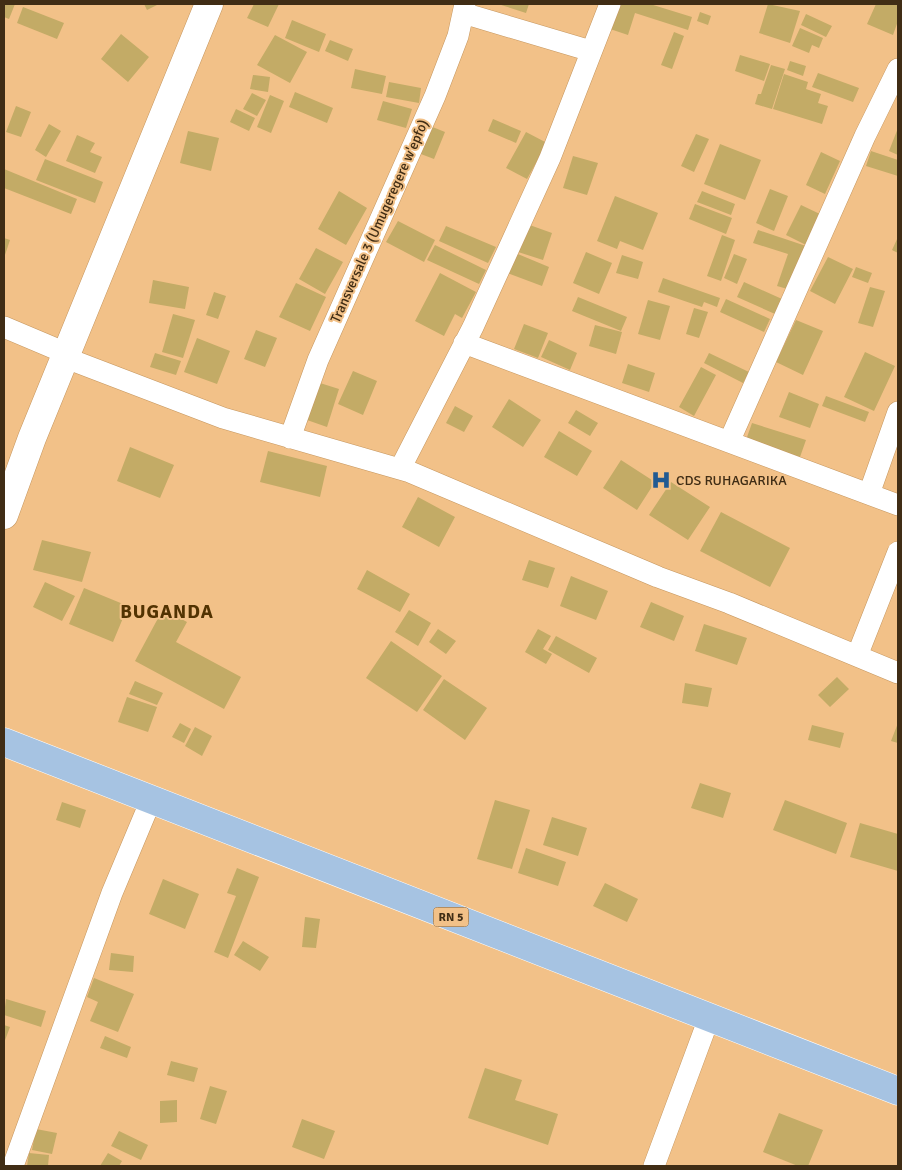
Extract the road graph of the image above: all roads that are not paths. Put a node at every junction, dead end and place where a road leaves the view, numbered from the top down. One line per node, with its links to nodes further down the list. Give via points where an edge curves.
1 (209, 4): 8 (street)
2 (610, 4): 4 (street)
3 (464, 8): 4 (street); 10 (street, Transversale 3 (Umugeregere w'epfo), via 458,36 435,96 318,360)
4 (591, 51): 7 (street, via 550,158)
5 (898, 69): 11 (street)
6 (4, 327): 8 (street)
7 (464, 343): 11 (street); 12 (street)
8 (67, 356): 10 (street, via 223,418); 15 (street)
9 (898, 412): 13 (street)
10 (290, 438): 12 (street)
11 (729, 442): 13 (street)
12 (400, 469): 17 (street)
13 (869, 494): 14 (street)
14 (898, 505)
15 (4, 515)
16 (898, 552): 17 (street)
17 (857, 656): 18 (street)
18 (898, 673)
19 (4, 742): 20 (main road, RN 5)
20 (152, 800): 21 (main road, RN 5); 23 (street, via 112,893)
21 (709, 1018): 22 (main road, RN 5); 24 (street)
22 (898, 1091)
23 (13, 1166)
24 (654, 1166)

